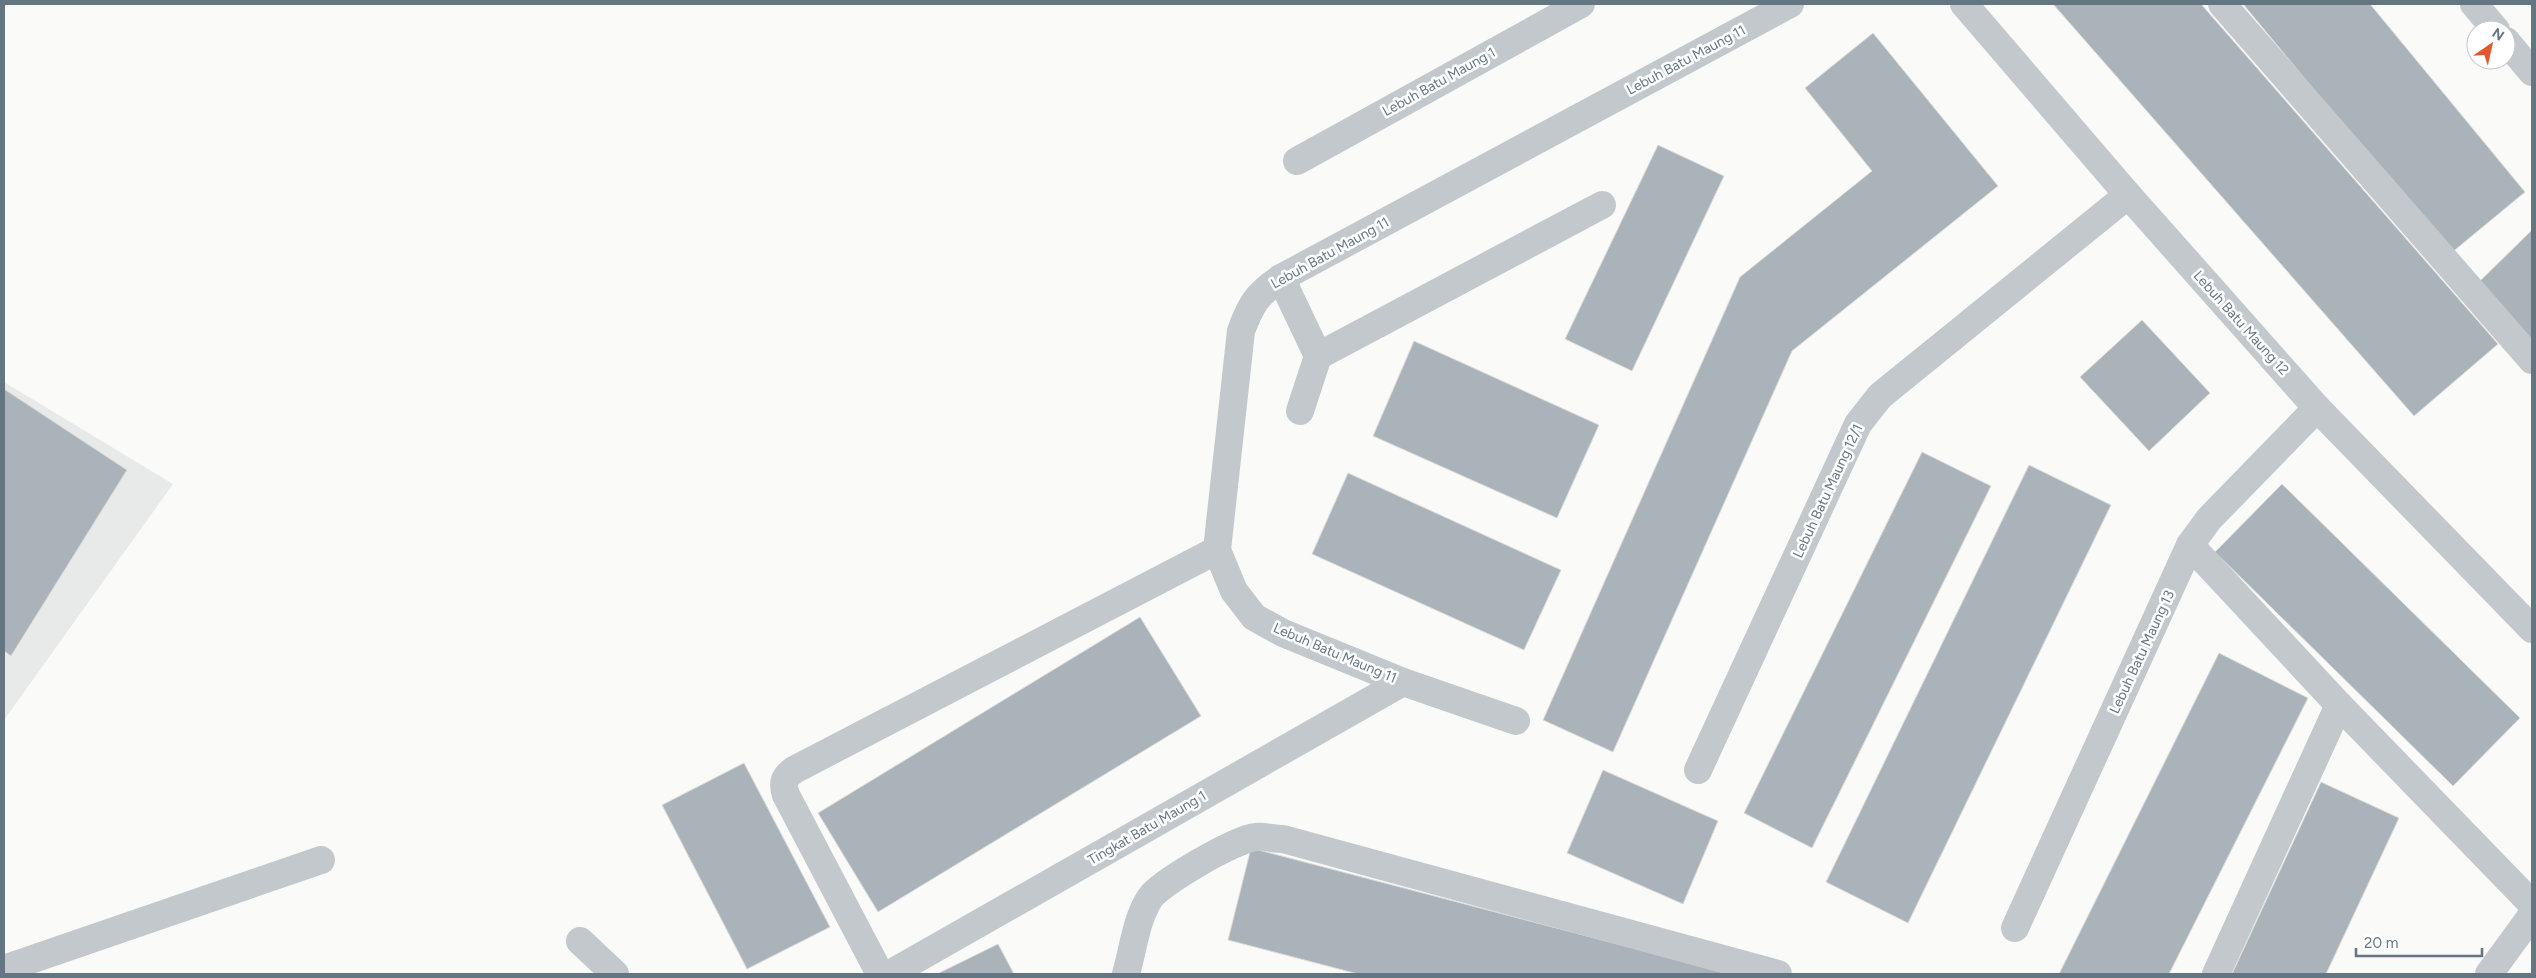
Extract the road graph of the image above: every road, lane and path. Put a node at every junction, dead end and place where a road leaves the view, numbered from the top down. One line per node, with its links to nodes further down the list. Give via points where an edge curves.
1 (1580, 4): 9 (street, Lebuh Batu Maung 1)
2 (1790, 4): 12 (street, Lebuh Batu Maung 11)
3 (1964, 4): 10 (street, Lebuh Batu Maung 12)
4 (2222, 4): 14 (street)
5 (2474, 4): 6 (street)
6 (2488, 20)
7 (2516, 53): 8 (street)
8 (2532, 72)
9 (1297, 161)
10 (2128, 195): 15 (street, Lebuh Batu Maung 12); 23 (street, Lebuh Batu Maung 12/1, via 1880,396 1858,424)
11 (1602, 205): 13 (street)
12 (1281, 278): 13 (street); 18 (street, Lebuh Batu Maung 11, via 1265,289 1249,308 1241,331)
13 (1318, 356): 16 (street)
14 (2532, 360)
15 (2317, 408): 17 (street, Lebuh Batu Maung 13, via 2209,519); 19 (street, Lebuh Batu Maung 12)
16 (1300, 411)
17 (2190, 545): 21 (street); 27 (street, Lebuh Batu Maung 13)
18 (1217, 550): 20 (street, Lebuh Batu Maung 11, via 1234,591 1254,617 1283,633); 31 (street, via 786,776 783,785 786,795)
19 (2532, 629)
20 (1403, 682): 22 (street, Lebuh Batu Maung 11); 32 (street, Tingkat Batu Maung 1)
21 (2339, 705): 25 (street); 35 (street)
22 (1516, 721)
23 (1698, 770)
24 (321, 860): 29 (street)
25 (2532, 904)
26 (2532, 915): 36 (street)
27 (2015, 928)
28 (580, 941): 30 (street)
29 (6, 971)
30 (615, 974)
31 (880, 974)
32 (890, 974)
33 (1126, 974): 34 (street, via 1141,917 1151,897 1167,882 1229,846 1255,837 1283,839)
34 (1778, 974)
35 (2216, 974)
36 (2489, 974)

